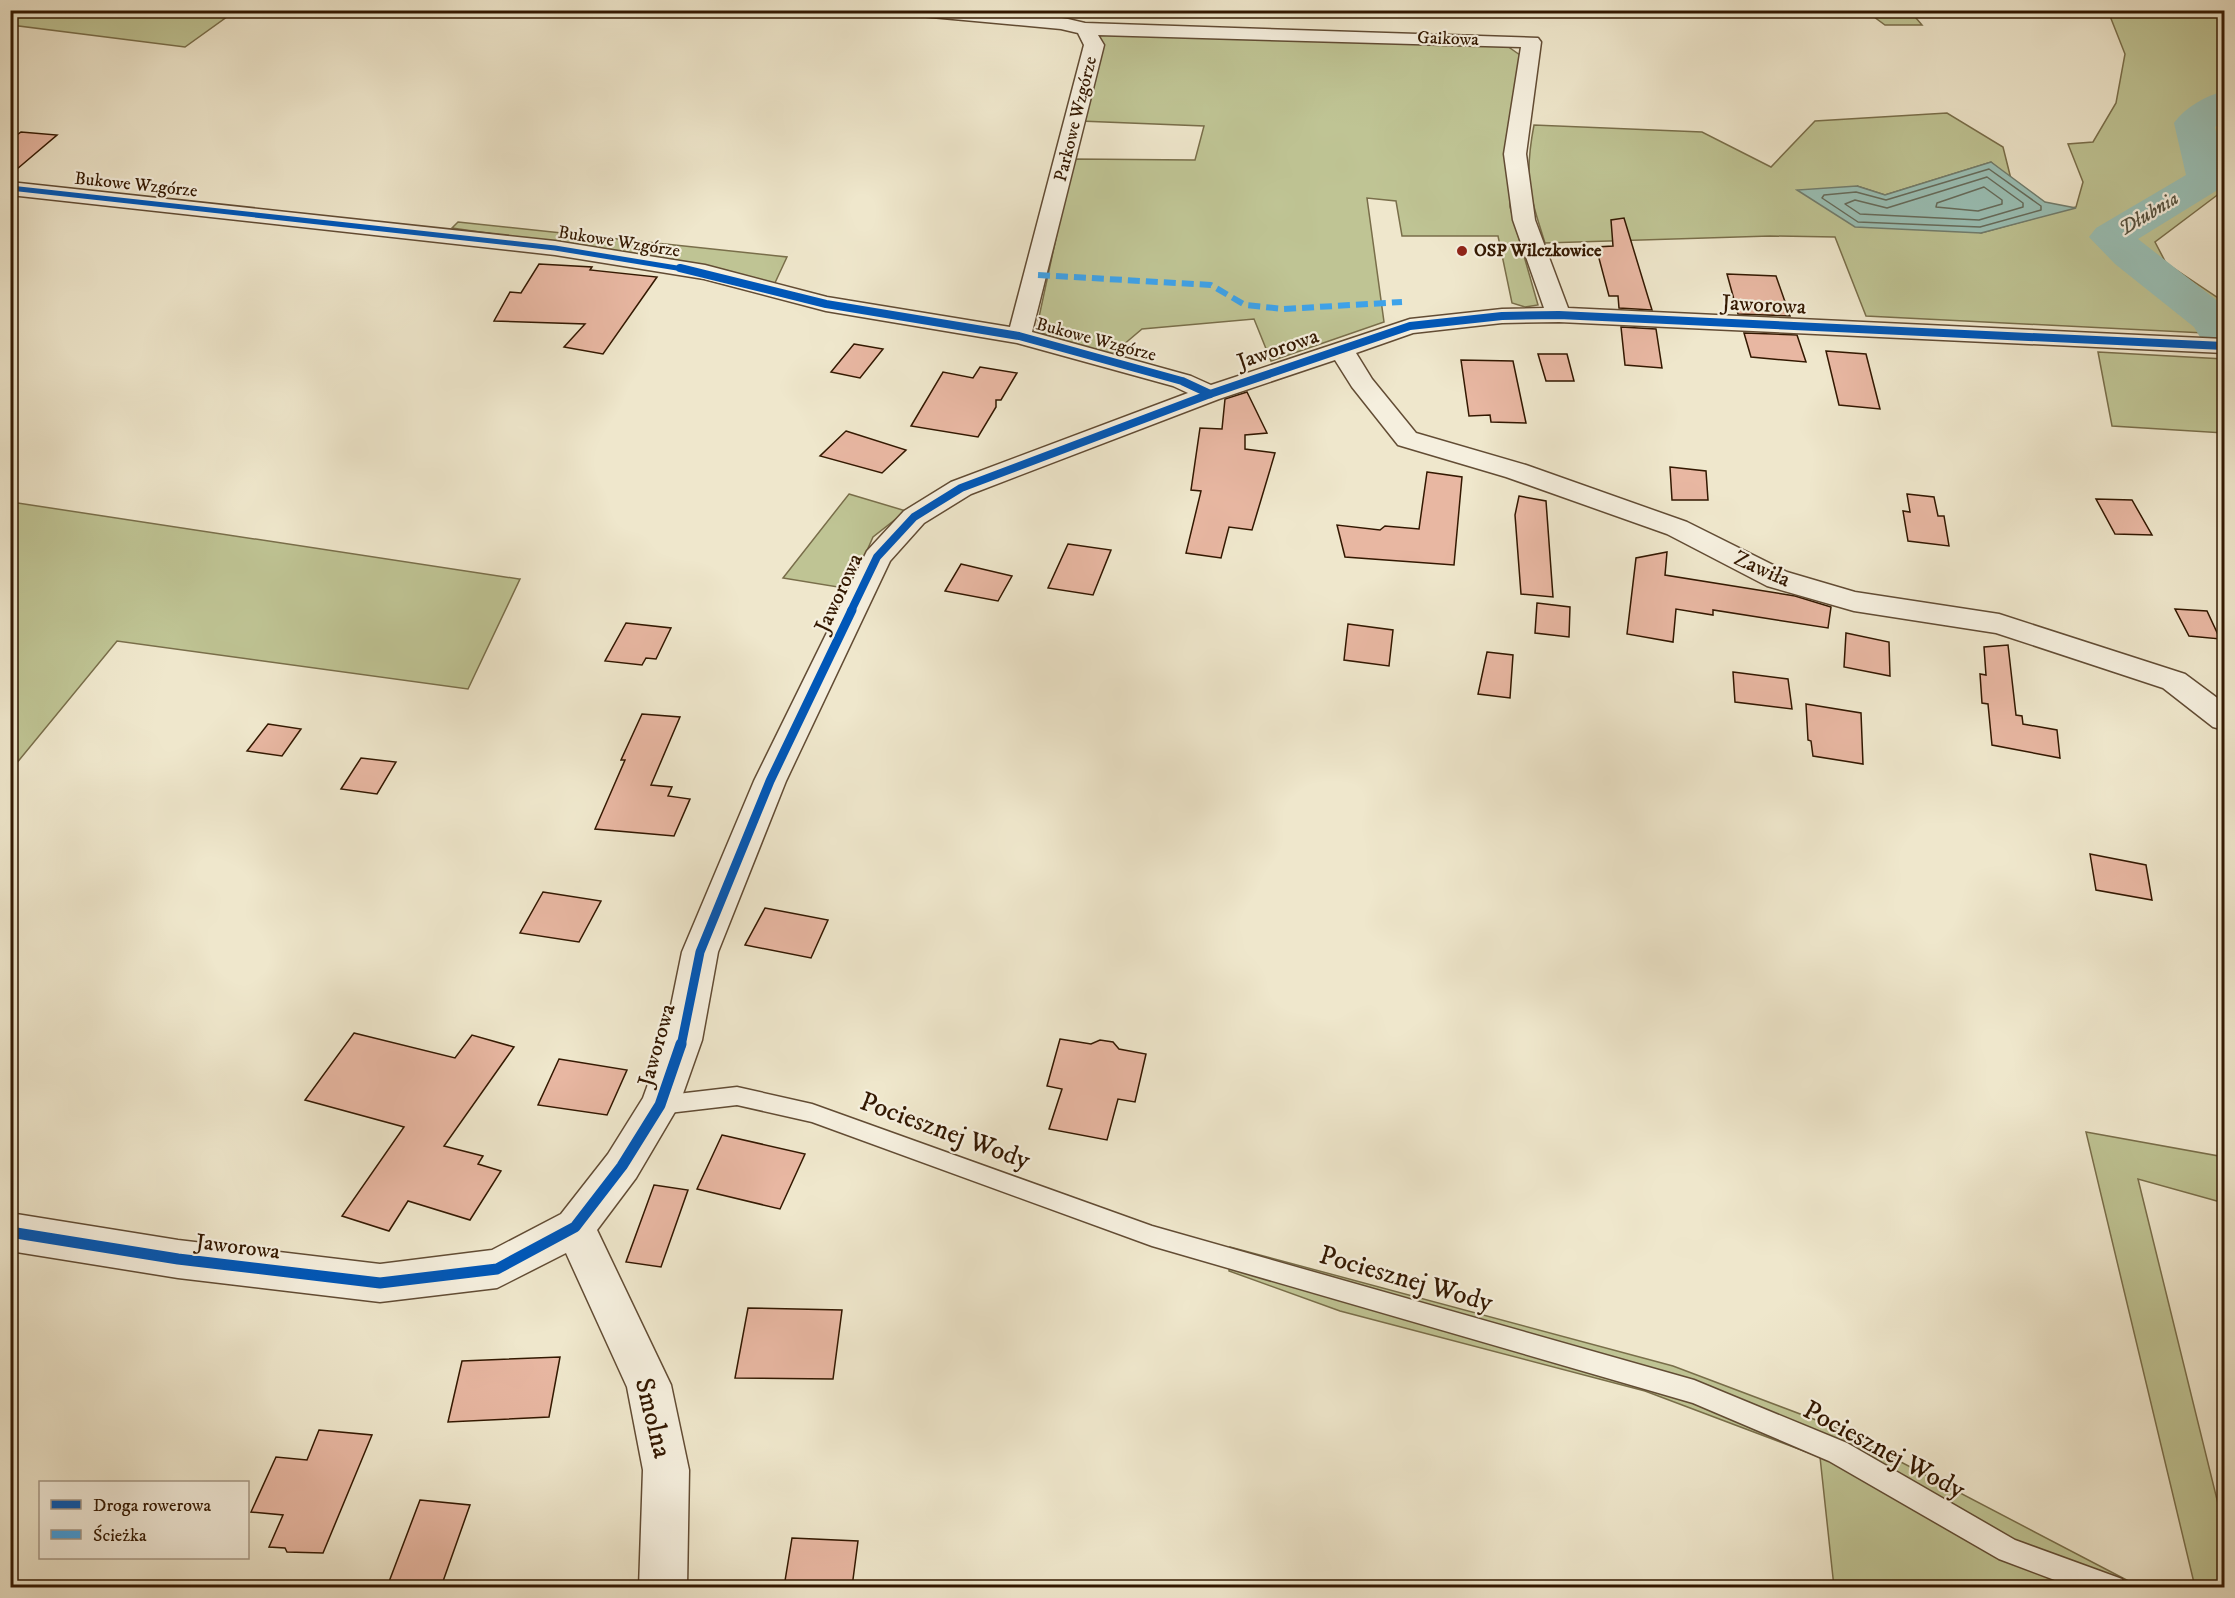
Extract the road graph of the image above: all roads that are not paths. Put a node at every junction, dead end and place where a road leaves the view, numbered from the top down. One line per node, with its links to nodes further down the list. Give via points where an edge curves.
1 (920, 10): 2 (street, Parkowe Wzgórze, via 1062,22)
2 (1084, 29): 4 (street, Gaikowa, via 1531,42 1515,154 1524,220); 5 (street, Parkowe Wzgórze, via 1094,45 1043,259)
3 (10, 188): 5 (street, Bukowe Wzgórze, via 555,248 705,272 826,304)
4 (1559, 315): 6 (street, Jaworowa); 7 (street, Jaworowa, via 1502,316 1410,326)
5 (1019, 336): 8 (street, Bukowe Wzgórze, via 1182,381)
6 (2224, 346)
7 (1341, 348): 8 (street, Jaworowa); 9 (street, Zawiła, via 1361,382 1407,440 1516,471 1677,528 1777,579 1854,602 1999,624 2174,681)
8 (1210, 394): 10 (street, Jaworowa, via 961,488 914,517 877,557 770,781 700,952 682,1040)
9 (2224, 719)
10 (660, 1105): 11 (street, Jaworowa, via 622,1166); 14 (lane, Pociesznej Wody, via 736,1096 812,1113 1152,1236 1694,1392 1838,1452 2008,1550)
11 (575, 1227): 12 (street, Jaworowa, via 497,1269 380,1283 178,1259); 13 (street, Smolna, via 649,1385 666,1470)
12 (10, 1232)
13 (663, 1587)
14 (2113, 1587)

